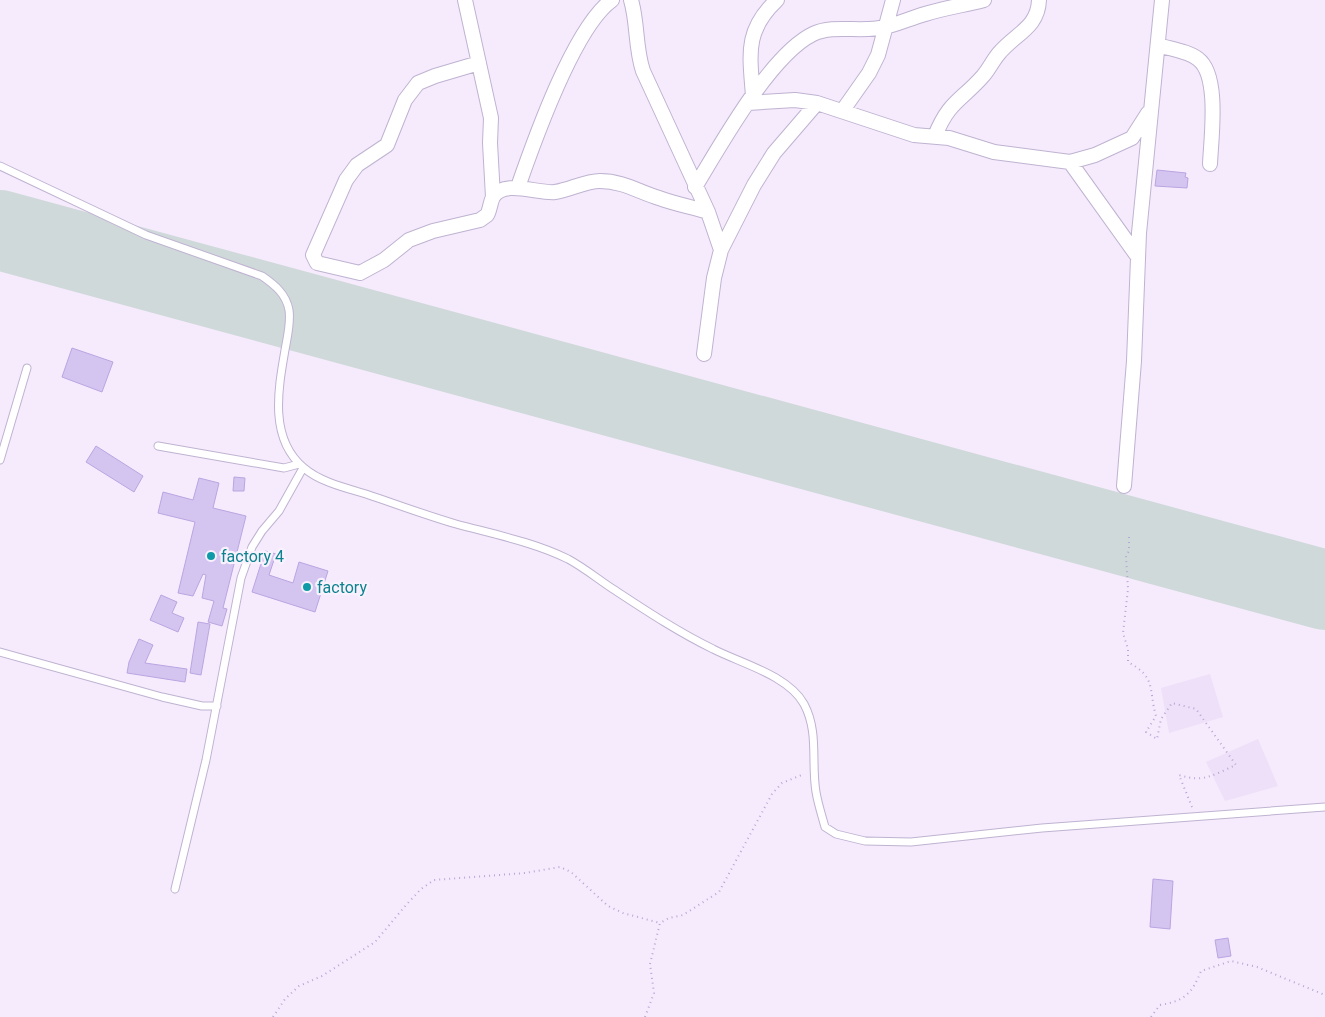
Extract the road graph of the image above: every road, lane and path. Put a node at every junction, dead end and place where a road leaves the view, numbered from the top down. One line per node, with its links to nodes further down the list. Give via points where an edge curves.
1 (464, 0): 11 (street)
2 (631, 0): 21 (street, via 637,52 643,71)
3 (777, 0): 12 (street, via 754,28 749,50)
4 (893, 0): 9 (street)
5 (984, 0): 9 (street, via 926,13)
6 (1039, 0): 16 (street, via 1035,18 1027,30 1001,50 983,76 950,106)
7 (1162, 0): 10 (street)
8 (606, 2): 20 (street, via 561,77)
9 (885, 27): 12 (street, via 815,33 785,55); 14 (street, via 878,55)
10 (1158, 45): 15 (street); 18 (street, via 1194,56 1206,68 1212,89)
11 (479, 63): 22 (street, via 491,118); 22 (street, via 418,83 405,100 386,145 357,165 346,180 313,255 317,263 360,273 384,260 409,240 433,230 480,220 487,215)
12 (751, 99): 13 (street); 21 (street)
13 (817, 104): 14 (street); 24 (street, via 774,152)
14 (844, 110): 16 (street, via 914,135)
15 (1150, 110): 17 (street, via 1132,138); 25 (street)
16 (935, 136): 17 (street, via 994,152)
17 (1070, 162): 25 (street)
18 (1210, 164)
19 (0, 166): 30 (lane, via 146,235 262,276 276,286 284,296 290,323 278,388 278,412 290,454)
20 (518, 187): 22 (street, via 498,192); 23 (street, via 556,192 597,181 611,181)
21 (694, 187): 23 (street)
22 (493, 197)
23 (708, 212): 24 (street)
24 (721, 250): 26 (street)
25 (1138, 257): 31 (street)
26 (704, 354)
27 (27, 368): 29 (lane)
28 (158, 446): 30 (lane, via 284,468)
29 (0, 460)
30 (301, 466): 34 (lane, via 279,511 252,546 241,578); 35 (lane, via 331,482 568,559 658,619 786,685 803,701 811,720)
31 (1124, 486)
32 (1129, 537): 37 (path, via 1123,633 1128,662 1143,670 1150,682 1156,716 1146,732 1157,739 1161,719 1172,703 1196,709 1236,765 1208,778 1192,780 1179,775)
33 (0, 652): 34 (lane, via 162,697)
34 (217, 706): 38 (lane)
35 (816, 770): 37 (lane, via 816,791 825,827 836,834 865,841 911,842); 39 (path, via 782,783 772,794 719,892 682,915)
36 (1325, 807): 37 (lane)
37 (1195, 816)
38 (176, 888)
39 (660, 922): 41 (path, via 608,906 571,872 560,867 434,880 421,889 375,942 322,976 299,986); 42 (path, via 650,964 654,993)
40 (1325, 995): 43 (path, via 1257,966 1231,961 1201,971 1187,996 1160,1005)
41 (273, 1017)
42 (645, 1017)
43 (1151, 1017)

